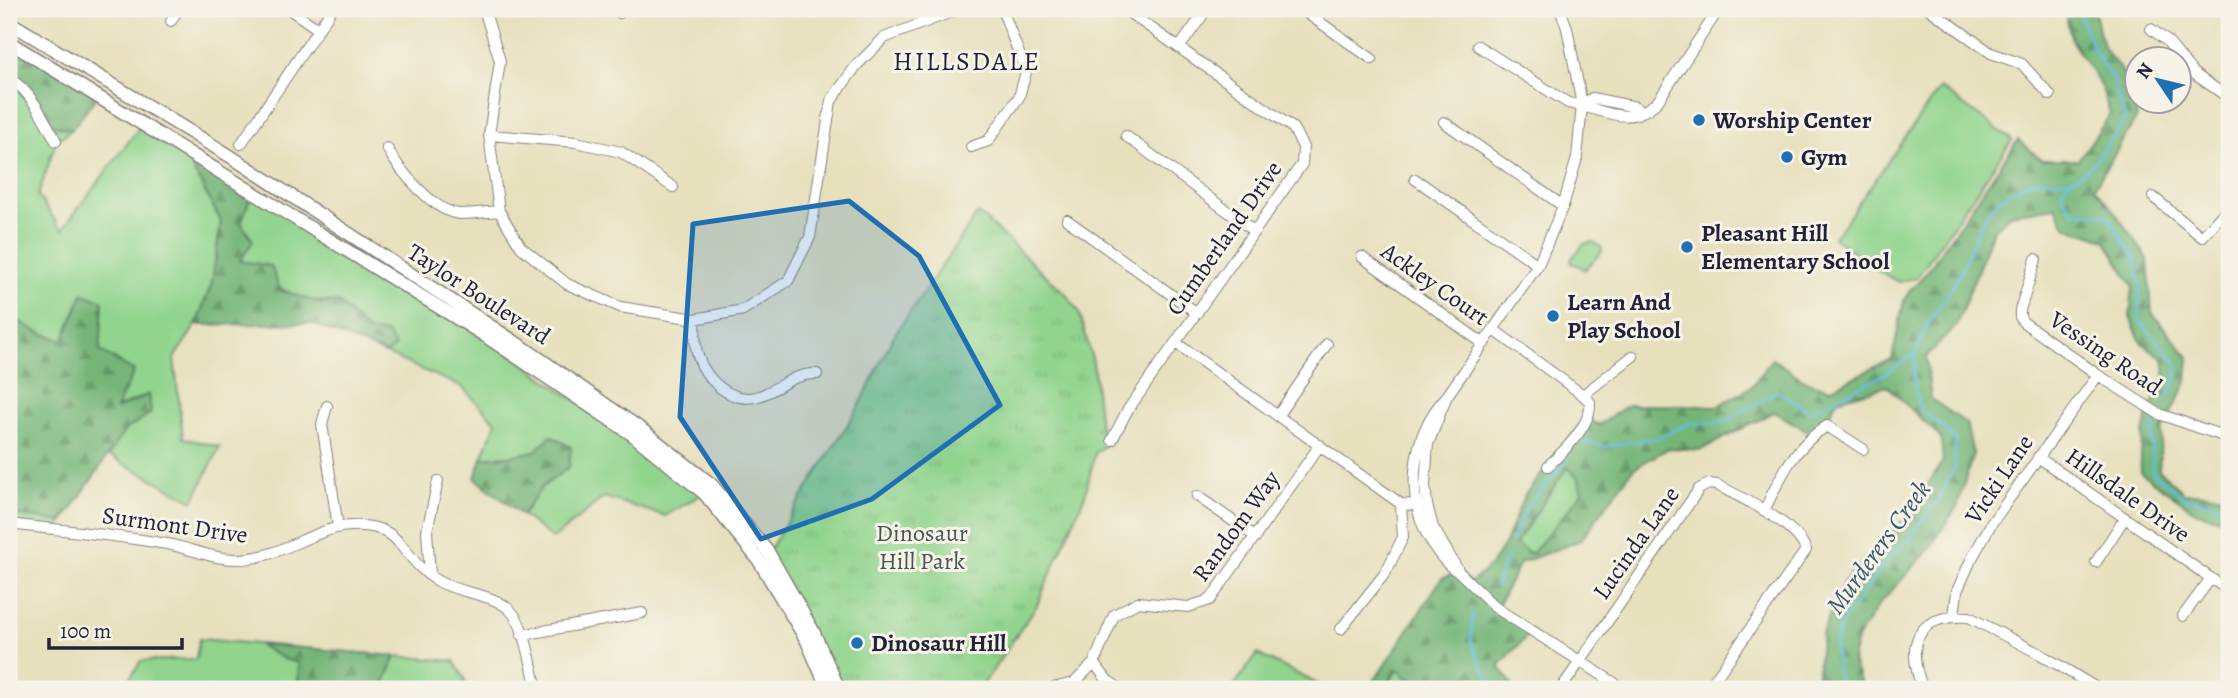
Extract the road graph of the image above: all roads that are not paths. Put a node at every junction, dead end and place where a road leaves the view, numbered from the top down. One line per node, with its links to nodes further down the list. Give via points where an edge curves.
1 (178, 9): 13 (street)
2 (289, 9): 15 (street)
3 (332, 9): 15 (street)
4 (484, 9): 26 (street, via 500,61)
5 (959, 9): 44 (street, via 884,38 831,101 810,237 788,281 743,310)
6 (1002, 9): 30 (street, via 1026,72 1018,97 988,141)
7 (1124, 9): 19 (street, Cumberland Drive)
8 (1207, 9): 19 (street)
9 (1301, 9): 20 (street)
10 (1560, 9): 24 (street)
11 (1929, 9): 22 (street, via 1992,53 2022,64)
12 (1715, 10): 24 (street, via 1648,110 1592,98)
13 (171, 21)
14 (9, 22): 86 (main road, Taylor Boulevard, via 230,156 501,334 642,430 712,485 768,552 813,631)
15 (318, 29): 29 (street)
16 (2151, 29): 23 (street, via 2193,73)
17 (9, 42): 85 (main road, Taylor Boulevard, via 484,335 633,435 704,493 758,559 807,641)
18 (1478, 46): 24 (street, via 1568,103)
19 (1179, 48): 39 (street, Cumberland Drive, via 1293,128 1303,146 1303,164)
20 (1372, 59)
21 (9, 78): 28 (street, via 33,101)
22 (2050, 95)
23 (2229, 98)
24 (1582, 105): 35 (street, via 1577,158)
25 (1444, 122): 35 (street)
26 (489, 135): 33 (street, via 576,142 621,152); 37 (street)
27 (1126, 136): 39 (street)
28 (57, 141)
29 (241, 144)
30 (971, 147)
31 (387, 148): 37 (street, via 395,164 428,198 457,214)
32 (1415, 179): 42 (street)
33 (673, 187)
34 (2153, 197): 36 (street, via 2203,237)
35 (1563, 206): 42 (street)
36 (2229, 207)
37 (499, 211): 44 (street, via 521,247 567,284 620,307)
38 (1067, 220): 43 (street)
39 (1254, 231): 43 (street, Cumberland Drive)
40 (1362, 257): 48 (street, Ackley Court)
41 (2036, 259): 51 (street, Vessing Road, via 2020,317)
42 (1538, 265): 45 (street)
43 (1197, 313): 46 (street, Cumberland Drive)
44 (695, 318): 50 (street, via 697,352 704,369 719,388 740,398 760,396 803,373)
45 (1493, 330): 48 (street); 52 (street)
46 (1177, 343): 55 (street, Cumberland Drive); 57 (street, via 1127,411)
47 (1327, 344): 55 (street)
48 (1484, 344): 53 (street)
49 (1633, 355): 52 (street)
50 (817, 374)
51 (2098, 375): 56 (street, Vessing Road, via 2160,414); 60 (street, Vicki Lane)
52 (1583, 395): 61 (street, via 1591,409 1572,443)
53 (1447, 396): 65 (street, via 1430,418 1419,444); 66 (street, via 1428,444)
54 (327, 407): 70 (street, via 322,424)
55 (1278, 415): 58 (street, Cumberland Drive)
56 (2229, 438)
57 (1112, 440)
58 (1320, 445): 64 (street, Cumberland Drive); 71 (street, Random Way)
59 (1863, 449): 67 (street, via 1827,426 1813,434 1782,471)
60 (2038, 457): 68 (street, Hillsdale Drive); 78 (street, Vicki Lane, via 1970,560 1957,591)
61 (1548, 466)
62 (438, 481): 74 (street, via 427,531)
63 (1197, 496): 71 (street)
64 (1401, 504): 65 (street); 80 (street, via 1403,537 1386,572)
65 (1416, 505): 66 (street); 73 (street, via 1424,531)
66 (1427, 505): 73 (street, via 1437,536)
67 (1765, 509): 82 (street, Lucinda Lane, via 1717,485 1699,489); 91 (street, Lucinda Lane, via 1803,542 1806,550)
68 (2124, 519): 72 (street); 75 (street, Hillsdale Drive)
69 (9, 524): 70 (street, Surmont Drive, via 150,541 233,559 260,558)
70 (338, 527): 74 (street, Surmont Drive, via 378,528 396,538)
71 (1256, 537): 83 (street, Random Way, via 1210,600 1188,607 1138,602 1114,615)
72 (2096, 562)
73 (1459, 572): 82 (street, via 1496,608)
74 (430, 575): 81 (street, Surmont Drive, via 498,602 521,624)
75 (2211, 578): 76 (street, Hillsdale Drive); 79 (street)
76 (2229, 591)
77 (642, 613): 81 (street)
78 (1954, 616): 92 (street, via 1931,623 1918,638 1913,659); 93 (street, via 1969,617)
79 (2183, 616)
80 (1341, 629)
81 (522, 635): 84 (street, Surmont Drive)
82 (1580, 662): 89 (street, Lucinda Lane); 90 (street)
83 (1094, 663): 87 (street, Random Way, via 1074,683); 88 (street)
84 (537, 689)
85 (828, 689)
86 (839, 689)
87 (1048, 689)
88 (1121, 689)
89 (1561, 689)
90 (1624, 689)
91 (1707, 689)
92 (1923, 689)
93 (2098, 689)

